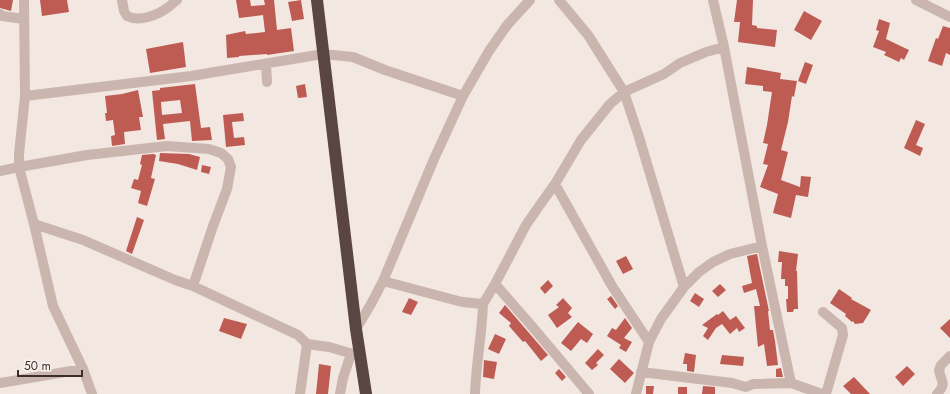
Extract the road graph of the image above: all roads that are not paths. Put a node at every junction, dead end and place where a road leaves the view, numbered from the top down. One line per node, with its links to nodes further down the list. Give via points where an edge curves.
1 (24, 0): 11 (street)
2 (122, 0): 3 (street, via 127,16 136,19 161,12)
3 (177, 0)
4 (317, 0): 13 (highway)
5 (530, 0): 18 (street, via 508,24 489,51)
6 (559, 0): 16 (street, via 588,34)
7 (713, 0): 12 (street)
8 (916, 0): 10 (street)
9 (0, 14): 11 (street)
10 (950, 17)
11 (24, 18): 17 (street)
12 (724, 47): 16 (street, via 693,57 664,74); 23 (street)
13 (323, 54): 14 (street); 18 (street, via 353,56 385,70); 30 (highway)
14 (266, 64): 15 (street); 17 (street, via 191,76)
15 (268, 82)
16 (624, 92): 21 (street, via 610,104 581,140); 27 (street)
17 (25, 96): 19 (street)
18 (463, 96): 24 (street)
19 (20, 167): 20 (street); 22 (street); 26 (street, via 162,146 209,149 222,153 228,159 230,167 228,188)
20 (0, 170)
21 (555, 184): 25 (street, via 526,225); 31 (street, via 612,286)
22 (34, 224): 26 (street, via 83,240); 35 (street, via 53,306)
23 (762, 246): 27 (street, via 730,254 713,262); 38 (street)
24 (383, 281): 28 (street, via 462,302); 30 (street)
25 (495, 284): 28 (street); 45 (street)
26 (193, 286): 32 (street, via 250,309 298,335)
27 (684, 287): 31 (street, via 669,306)
28 (483, 304): 44 (street)
29 (823, 312): 48 (street, via 842,328 843,335)
30 (356, 329): 33 (highway)
31 (649, 342): 36 (street)
32 (307, 344): 33 (street); 41 (street)
33 (356, 355): 42 (street, via 343,378); 43 (highway)
34 (950, 356): 49 (street, via 939,370 943,381 942,388)
35 (83, 369): 37 (street); 40 (street)
36 (641, 372): 39 (street, via 732,383); 46 (street)
37 (0, 383)
38 (791, 383): 39 (street, via 753,384); 47 (street)
39 (744, 390)
40 (92, 394)
41 (300, 394)
42 (340, 394)
43 (366, 394)
44 (475, 394)
45 (588, 394)
46 (636, 394)
47 (822, 394)
48 (826, 394)
49 (937, 394)

